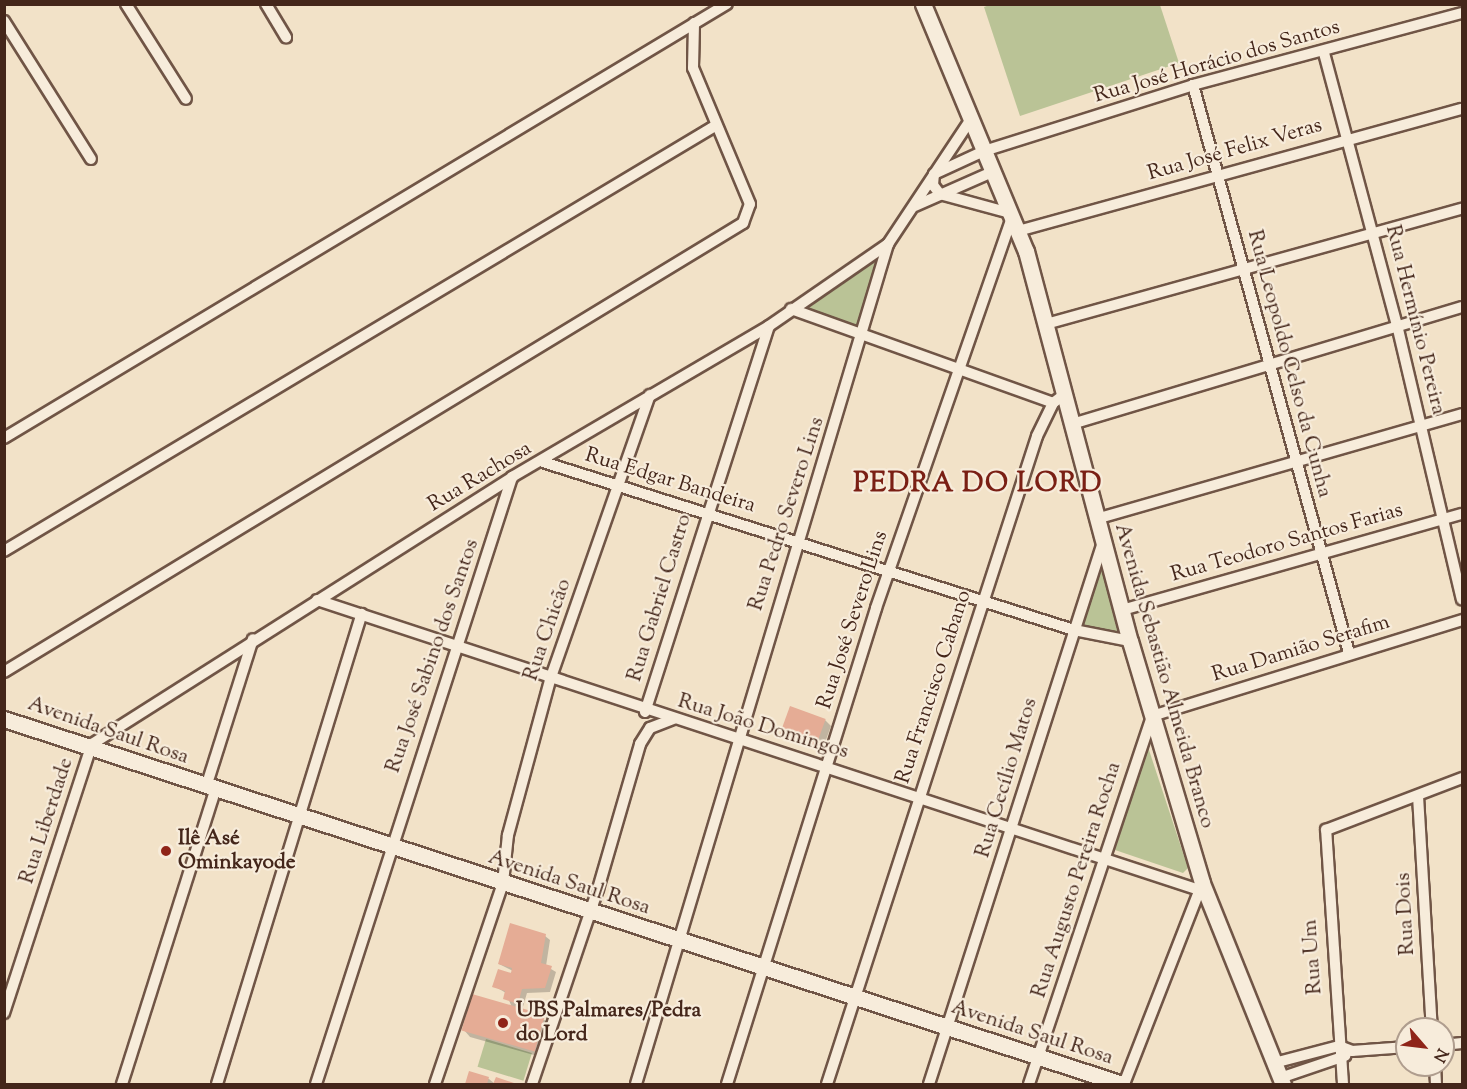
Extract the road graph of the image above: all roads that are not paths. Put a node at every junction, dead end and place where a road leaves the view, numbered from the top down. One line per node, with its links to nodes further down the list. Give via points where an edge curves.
1 (126, 4): 11 (street)
2 (266, 4): 8 (street)
3 (726, 4): 7 (street)
4 (923, 4): 13 (street, Avenida Sebastião Almeida Branco)
5 (1462, 13): 9 (street, Rua José Horácio dos Santos)
6 (4, 21): 17 (street)
7 (694, 23): 14 (street, via 693,68); 41 (street)
8 (286, 37)
9 (1324, 53): 10 (street, Rua José Horácio dos Santos); 15 (street, Rua Hermínio Pereira)
10 (1193, 85): 16 (street, Rua José Horácio dos Santos); 20 (street, Rua Leopoldo Celso da Cunha)
11 (186, 99)
12 (1462, 109): 15 (street, Rua José Felix Veras)
13 (971, 119): 16 (street, Avenida Sebastião Almeida Branco); 19 (street, Rua Pedro Severo Lins)
14 (715, 126): 52 (street); 66 (street, via 750,204 741,226)
15 (1347, 139): 20 (street, Rua José Felix Veras); 25 (street, Rua Hermínio Pereira)
16 (984, 151): 18 (street, Avenida Sebastião Almeida Branco); 19 (street)
17 (91, 159)
18 (992, 172): 21 (street); 24 (street, Avenida Sebastião Almeida Branco)
19 (934, 174): 21 (street, via 935,189); 22 (street, Rua Pedro Severo Lins)
20 (1217, 176): 24 (street, Rua José Felix Veras); 27 (street, Rua Leopoldo Celso da Cunha)
21 (948, 194): 22 (street); 24 (street)
22 (915, 206): 26 (street, Rua Pedro Severo Lins)
23 (1462, 209): 25 (street)
24 (1014, 221): 30 (street, Avenida Sebastião Almeida Branco); 35 (street, Rua José Severo Lins)
25 (1373, 233): 27 (street); 31 (street, Rua Hermínio Pereira)
26 (888, 244): 29 (street, Rua Rachosa); 33 (street, Rua Pedro Severo Lins)
27 (1244, 268): 30 (street); 34 (street, Rua Leopoldo Celso da Cunha)
28 (1462, 307): 31 (street)
29 (791, 309): 32 (street, Rua Rachosa); 33 (street)
30 (1046, 324): 37 (street, Avenida Sebastião Almeida Branco)
31 (1397, 325): 34 (street); 40 (street, Rua Hermínio Pereira)
32 (769, 326): 36 (street, Rua Rachosa); 46 (street, Rua Gabriel Castro)
33 (864, 337): 35 (street); 50 (street, Rua Pedro Severo Lins)
34 (1269, 364): 39 (street); 42 (street, Rua Leopoldo Celso da Cunha)
35 (959, 370): 37 (street); 54 (street, Rua José Severo Lins)
36 (650, 395): 43 (street, Rua Rachosa); 45 (street, Rua Chicão)
37 (1059, 399): 39 (street, Avenida Sebastião Almeida Branco); 57 (street, Rua Francisco Cabano, via 1036,436)
38 (1462, 414): 40 (street)
39 (1072, 424): 48 (street, Avenida Sebastião Almeida Branco)
40 (1422, 426): 42 (street); 49 (street, Rua Hermínio Pereira)
41 (4, 438)
42 (1294, 460): 48 (street); 53 (street, Rua Leopoldo Celso da Cunha)
43 (543, 462): 44 (street, Rua Rachosa); 45 (street, Rua Edgar Bandeira)
44 (512, 477): 56 (street, Rua Rachosa); 64 (street, Rua José Sabino dos Santos)
45 (619, 485): 46 (street, Rua Edgar Bandeira); 67 (street, Rua Chicão)
46 (707, 513): 50 (street, Rua Edgar Bandeira); 68 (street, Rua Gabriel Castro)
47 (1462, 514): 49 (street, Rua Teodoro Santos Farias)
48 (1096, 519): 51 (street, Avenida Sebastião Almeida Branco)
49 (1443, 519): 53 (street, Rua Teodoro Santos Farias); 55 (street, Rua Hermínio Pereira)
50 (799, 540): 54 (street, Rua Edgar Bandeira); 72 (street, Rua Pedro Severo Lins)
51 (1103, 542): 58 (street, Avenida Sebastião Almeida Branco); 61 (street, Rua Cecílio Matos)
52 (4, 551)
53 (1322, 556): 58 (street, Rua Teodoro Santos Farias); 65 (street, Rua Leopoldo Celso da Cunha)
54 (890, 570): 57 (street, Rua Edgar Bandeira); 74 (street, Rua José Severo Lins)
55 (1462, 599)
56 (317, 600): 59 (street, Rua João Domingos); 62 (street, Rua Rachosa)
57 (982, 601): 61 (street, Rua Edgar Bandeira); 77 (street, Rua Francisco Cabano)
58 (1122, 610): 63 (street, Avenida Sebastião Almeida Branco)
59 (362, 614): 64 (street, Rua João Domingos); 79 (street)
60 (1462, 620): 65 (street, Rua Damião Serafim)
61 (1074, 630): 63 (street, Rua Edgar Bandeira); 80 (street, Rua Cecílio Matos)
62 (252, 639): 73 (street, Rua Rachosa); 76 (street)
63 (1130, 641): 69 (street, Avenida Sebastião Almeida Branco)
64 (459, 645): 67 (street, Rua João Domingos); 81 (street, Rua José Sabino dos Santos)
65 (1349, 653): 69 (street, Rua Damião Serafim)
66 (4, 672)
67 (550, 680): 68 (street, Rua João Domingos); 83 (street, Rua Chicão, via 508,835)
68 (645, 712): 71 (street, Rua João Domingos)
69 (1152, 716): 82 (street, Rua Augusto Pereira Rocha); 84 (street, Avenida Sebastião Almeida Branco)
70 (4, 719): 73 (street, Avenida Saul Rosa)
71 (674, 719): 72 (street, Rua João Domingos); 85 (street, via 650,728 640,744)
72 (739, 736): 74 (street, Rua João Domingos); 86 (street, Rua Pedro Severo Lins)
73 (92, 744): 76 (street, Avenida Saul Rosa); 89 (street, Rua Liberdade)
74 (826, 765): 77 (street, Rua João Domingos); 87 (street, Rua José Severo Lins)
75 (1462, 778): 78 (street)
76 (211, 788): 79 (street, Avenida Saul Rosa); 99 (street)
77 (919, 796): 80 (street, Rua João Domingos); 88 (street, Rua Francisco Cabano)
78 (1418, 796): 90 (street, Rua Dois); 92 (street, Rua Um, via 1328,827)
79 (303, 817): 81 (street, Avenida Saul Rosa); 100 (street)
80 (1012, 830): 82 (street, Rua João Domingos); 91 (street, Rua Cecílio Matos)
81 (393, 847): 83 (street, Avenida Saul Rosa); 101 (street, Rua José Sabino dos Santos)
82 (1105, 856): 84 (street, Rua João Domingos); 95 (street, Rua Augusto Pereira Rocha)
83 (503, 883): 85 (street, Avenida Saul Rosa); 102 (street, Rua Chicão)
84 (1200, 886): 97 (street, Avenida Sebastião Almeida Branco); 109 (street)
85 (590, 913): 86 (street, Avenida Saul Rosa); 103 (street)
86 (682, 941): 87 (street, Avenida Saul Rosa); 104 (street, Rua Pedro Severo Lins)
87 (762, 968): 88 (street, Avenida Saul Rosa); 105 (street, Rua José Severo Lins)
88 (854, 999): 91 (street, Avenida Saul Rosa); 106 (street, Rua Francisco Cabano)
89 (4, 1013)
90 (1431, 1017)
91 (948, 1027): 95 (street, Avenida Saul Rosa); 107 (street, Rua Cecílio Matos)
92 (1339, 1046): 94 (street); 96 (street, Rua Um); 97 (street)
93 (1395, 1048): 94 (street)
94 (1352, 1051): 96 (street)
95 (1039, 1056): 108 (street, Rua Augusto Pereira Rocha); 109 (street, Avenida Saul Rosa)
96 (1341, 1058): 98 (street); 110 (street, Rua Um)
97 (1274, 1063): 98 (street, Avenida Sebastião Almeida Branco)
98 (1282, 1081)
99 (122, 1084)
100 (217, 1084)
101 (315, 1084)
102 (435, 1084)
103 (532, 1084)
104 (636, 1084)
105 (727, 1084)
106 (827, 1084)
107 (929, 1084)
108 (1029, 1084)
109 (1123, 1084)
110 (1343, 1084)

